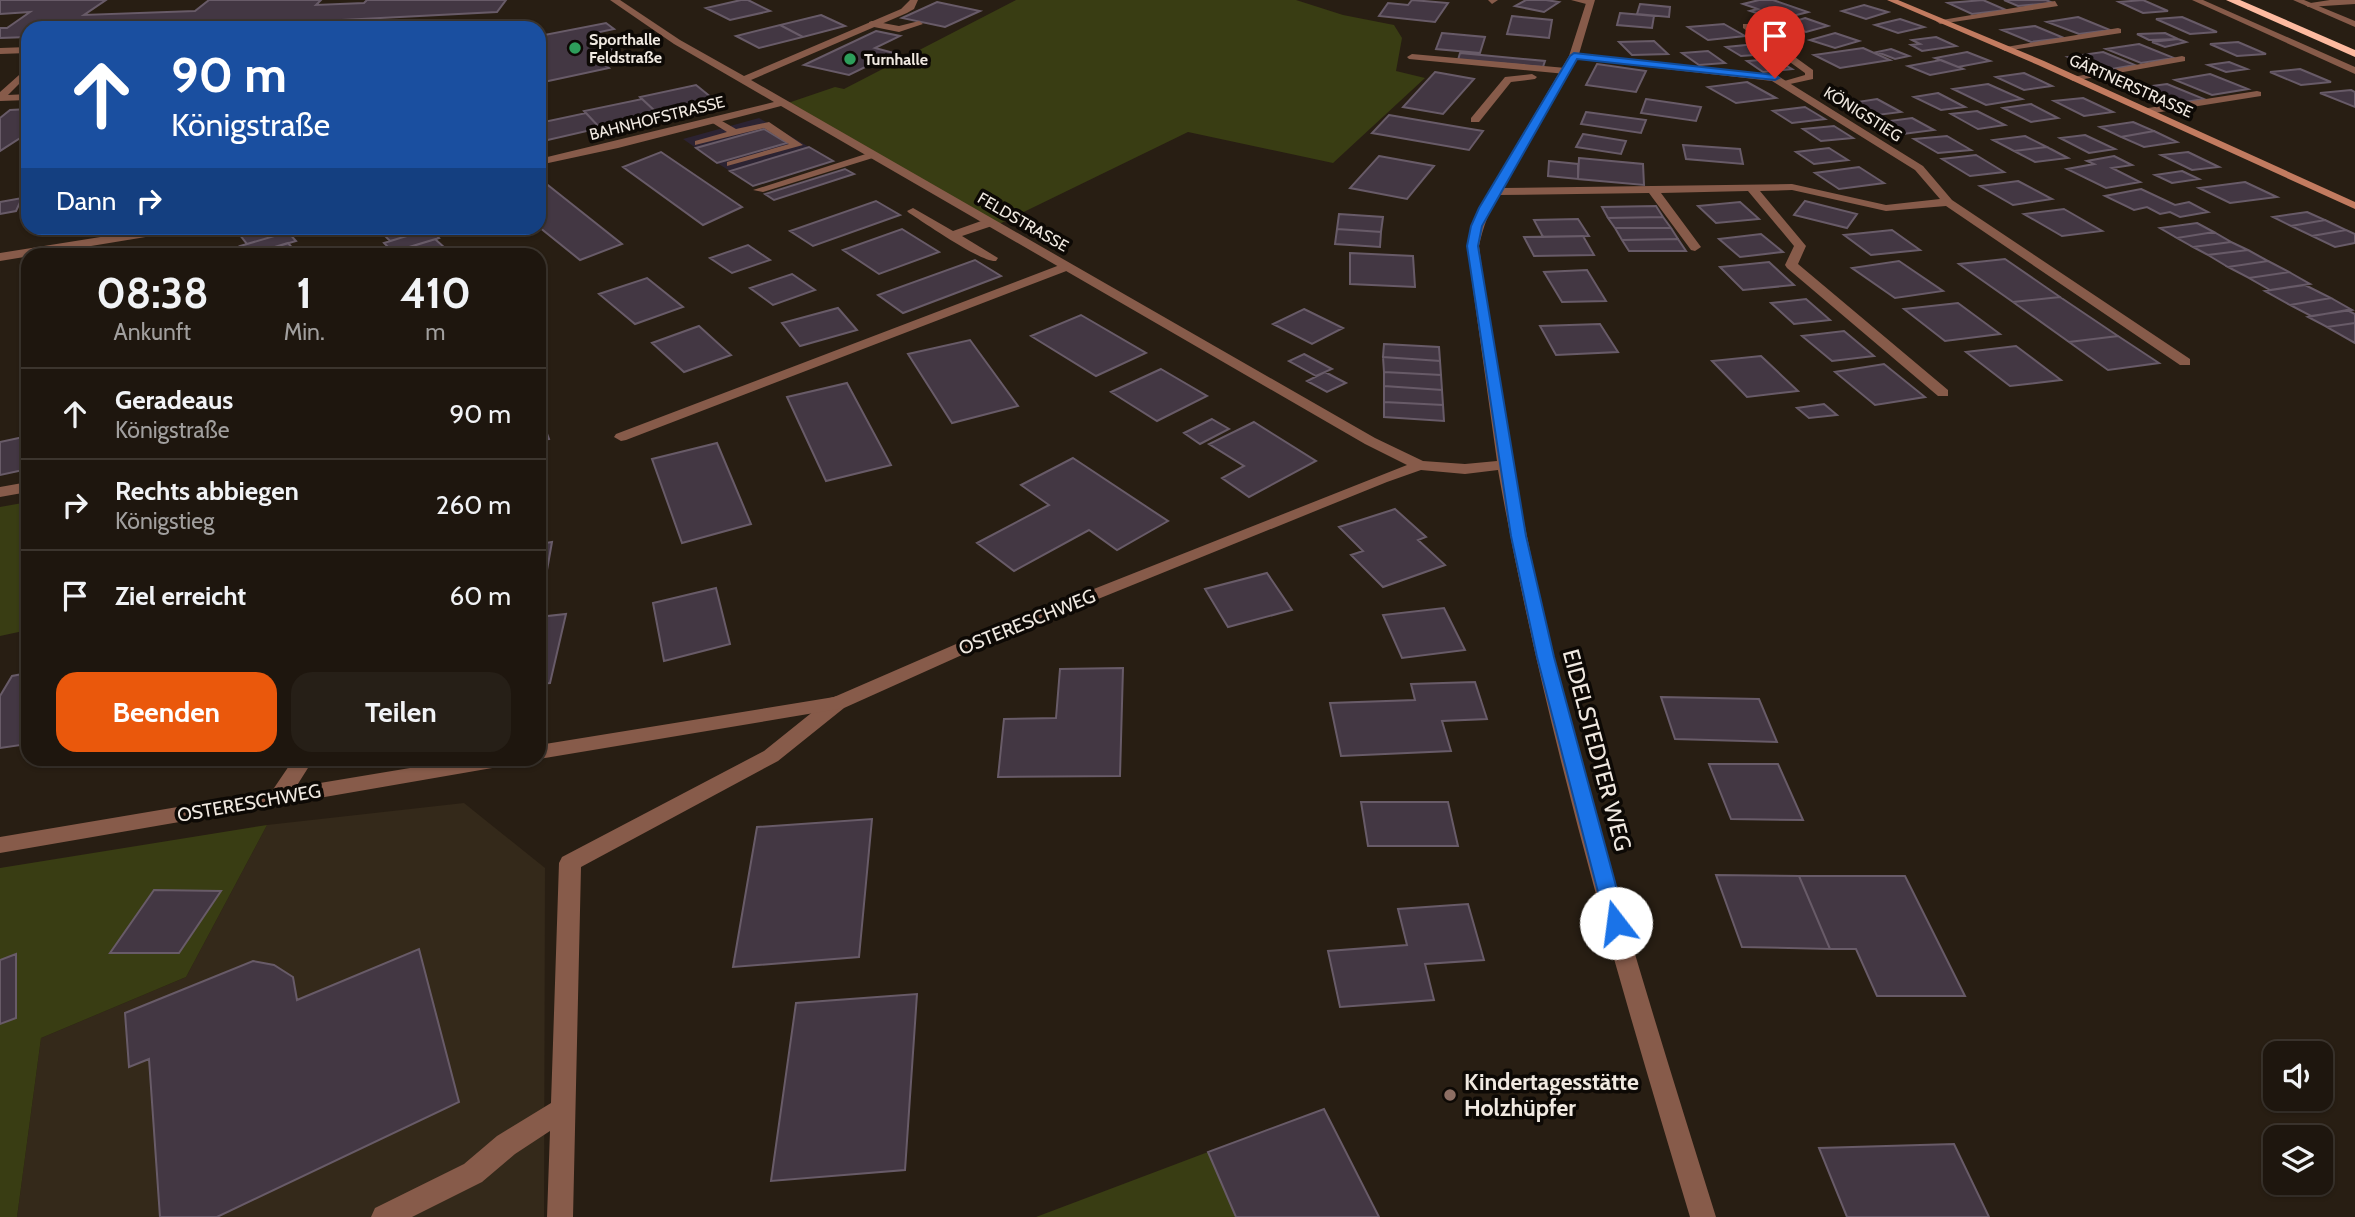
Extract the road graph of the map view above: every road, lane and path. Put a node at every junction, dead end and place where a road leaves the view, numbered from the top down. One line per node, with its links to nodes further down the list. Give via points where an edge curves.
1 (614, 0): 31 (street, FELDSTRASSE)
2 (915, 0): 15 (street, via 904,11)
3 (1575, 0): 9 (street)
4 (1891, 0): 14 (street, GÄRTNERSTRASSE)
5 (2196, 0): 27 (street)
6 (2231, 0): 23 (highway)
7 (2261, 0): 12 (highway)
8 (2297, 0): 13 (street)
9 (1590, 1): 24 (street, EIDELSTEDTER WEG)
10 (2355, 1): 13 (street)
11 (2055, 5): 14 (street)
12 (2273, 5)
13 (2308, 5): 17 (street)
14 (1940, 21): 20 (street, GÄRTNERSTRASSE)
15 (872, 24): 16 (street, via 899,29); 31 (street)
16 (919, 24)
17 (2355, 24)
18 (1746, 26): 32 (street, via 1810,72 1810,77)
19 (2118, 31): 20 (street)
20 (2005, 48): 30 (street, GÄRTNERSTRASSE)
21 (21, 50): 22 (street)
22 (0, 51)
23 (2355, 54)
24 (1574, 56): 28 (street, EIDELSTEDTER WEG); 32 (street, KÖNIGSTIEG, via 1775,78)
25 (1412, 57): 28 (street)
26 (2182, 59): 30 (street)
27 (2355, 71)
28 (1563, 76): 39 (street, via 1511,77); 48 (street, EIDELSTEDTER WEG)
29 (21, 77): 35 (street)
30 (2073, 78): 37 (street, GÄRTNERSTRASSE)
31 (743, 80): 36 (street, FELDSTRASSE)
32 (1784, 84): 49 (street, KÖNIGSTIEG, via 1919,168)
33 (2257, 94): 37 (street)
34 (21, 97): 35 (street)
35 (0, 98)
36 (782, 103): 38 (street, BAHNHOFSTRASSE); 42 (street, FELDSTRASSE)
37 (2148, 111): 50 (street, GÄRTNERSTRASSE)
38 (715, 120): 40 (street); 43 (street, BAHNHOFSTRASSE)
39 (1475, 120)
40 (735, 133): 41 (street); 44 (street, via 765,124 798,145)
41 (699, 143)
42 (872, 155): 46 (street); 52 (street, FELDSTRASSE)
43 (546, 160)
44 (731, 164)
45 (1751, 188): 47 (street); 49 (street, via 1792,187 1886,208); 62 (street, via 1800,246 1791,265)
46 (759, 190)
47 (1653, 190): 48 (street); 55 (street)
48 (1494, 192): 64 (street, EIDELSTEDTER WEG, via 1477,226 1473,246)
49 (1948, 202): 61 (street, KÖNIGSTIEG)
50 (2355, 206)
51 (913, 211): 54 (street)
52 (988, 223): 54 (street); 60 (street, FELDSTRASSE)
53 (134, 235): 56 (street)
54 (953, 235): 59 (street)
55 (1695, 247)
56 (55, 248)
57 (21, 254): 58 (street)
58 (0, 257)
59 (992, 258)
60 (1065, 267): 63 (street); 65 (street, FELDSTRASSE)
61 (2185, 362)
62 (1943, 393)
63 (621, 438)
64 (1506, 465): 65 (street, OSTERESCHWEG, via 1465,469); 77 (street, EIDELSTEDTER WEG, via 1545,657 1623,950)
65 (1420, 466): 68 (street, OSTERESCHWEG, via 976,642)
66 (21, 488): 67 (street)
67 (0, 492)
68 (837, 703): 69 (street, OSTERESCHWEG); 74 (street, via 771,756 570,863)
69 (546, 751)
70 (299, 766): 72 (street)
71 (463, 766): 72 (street, OSTERESCHWEG)
72 (278, 798): 73 (street, OSTERESCHWEG)
73 (0, 845)
74 (564, 1108): 75 (street, via 506,1145 473,1174); 76 (street)
75 (384, 1217)
76 (560, 1217)
77 (1703, 1217)

